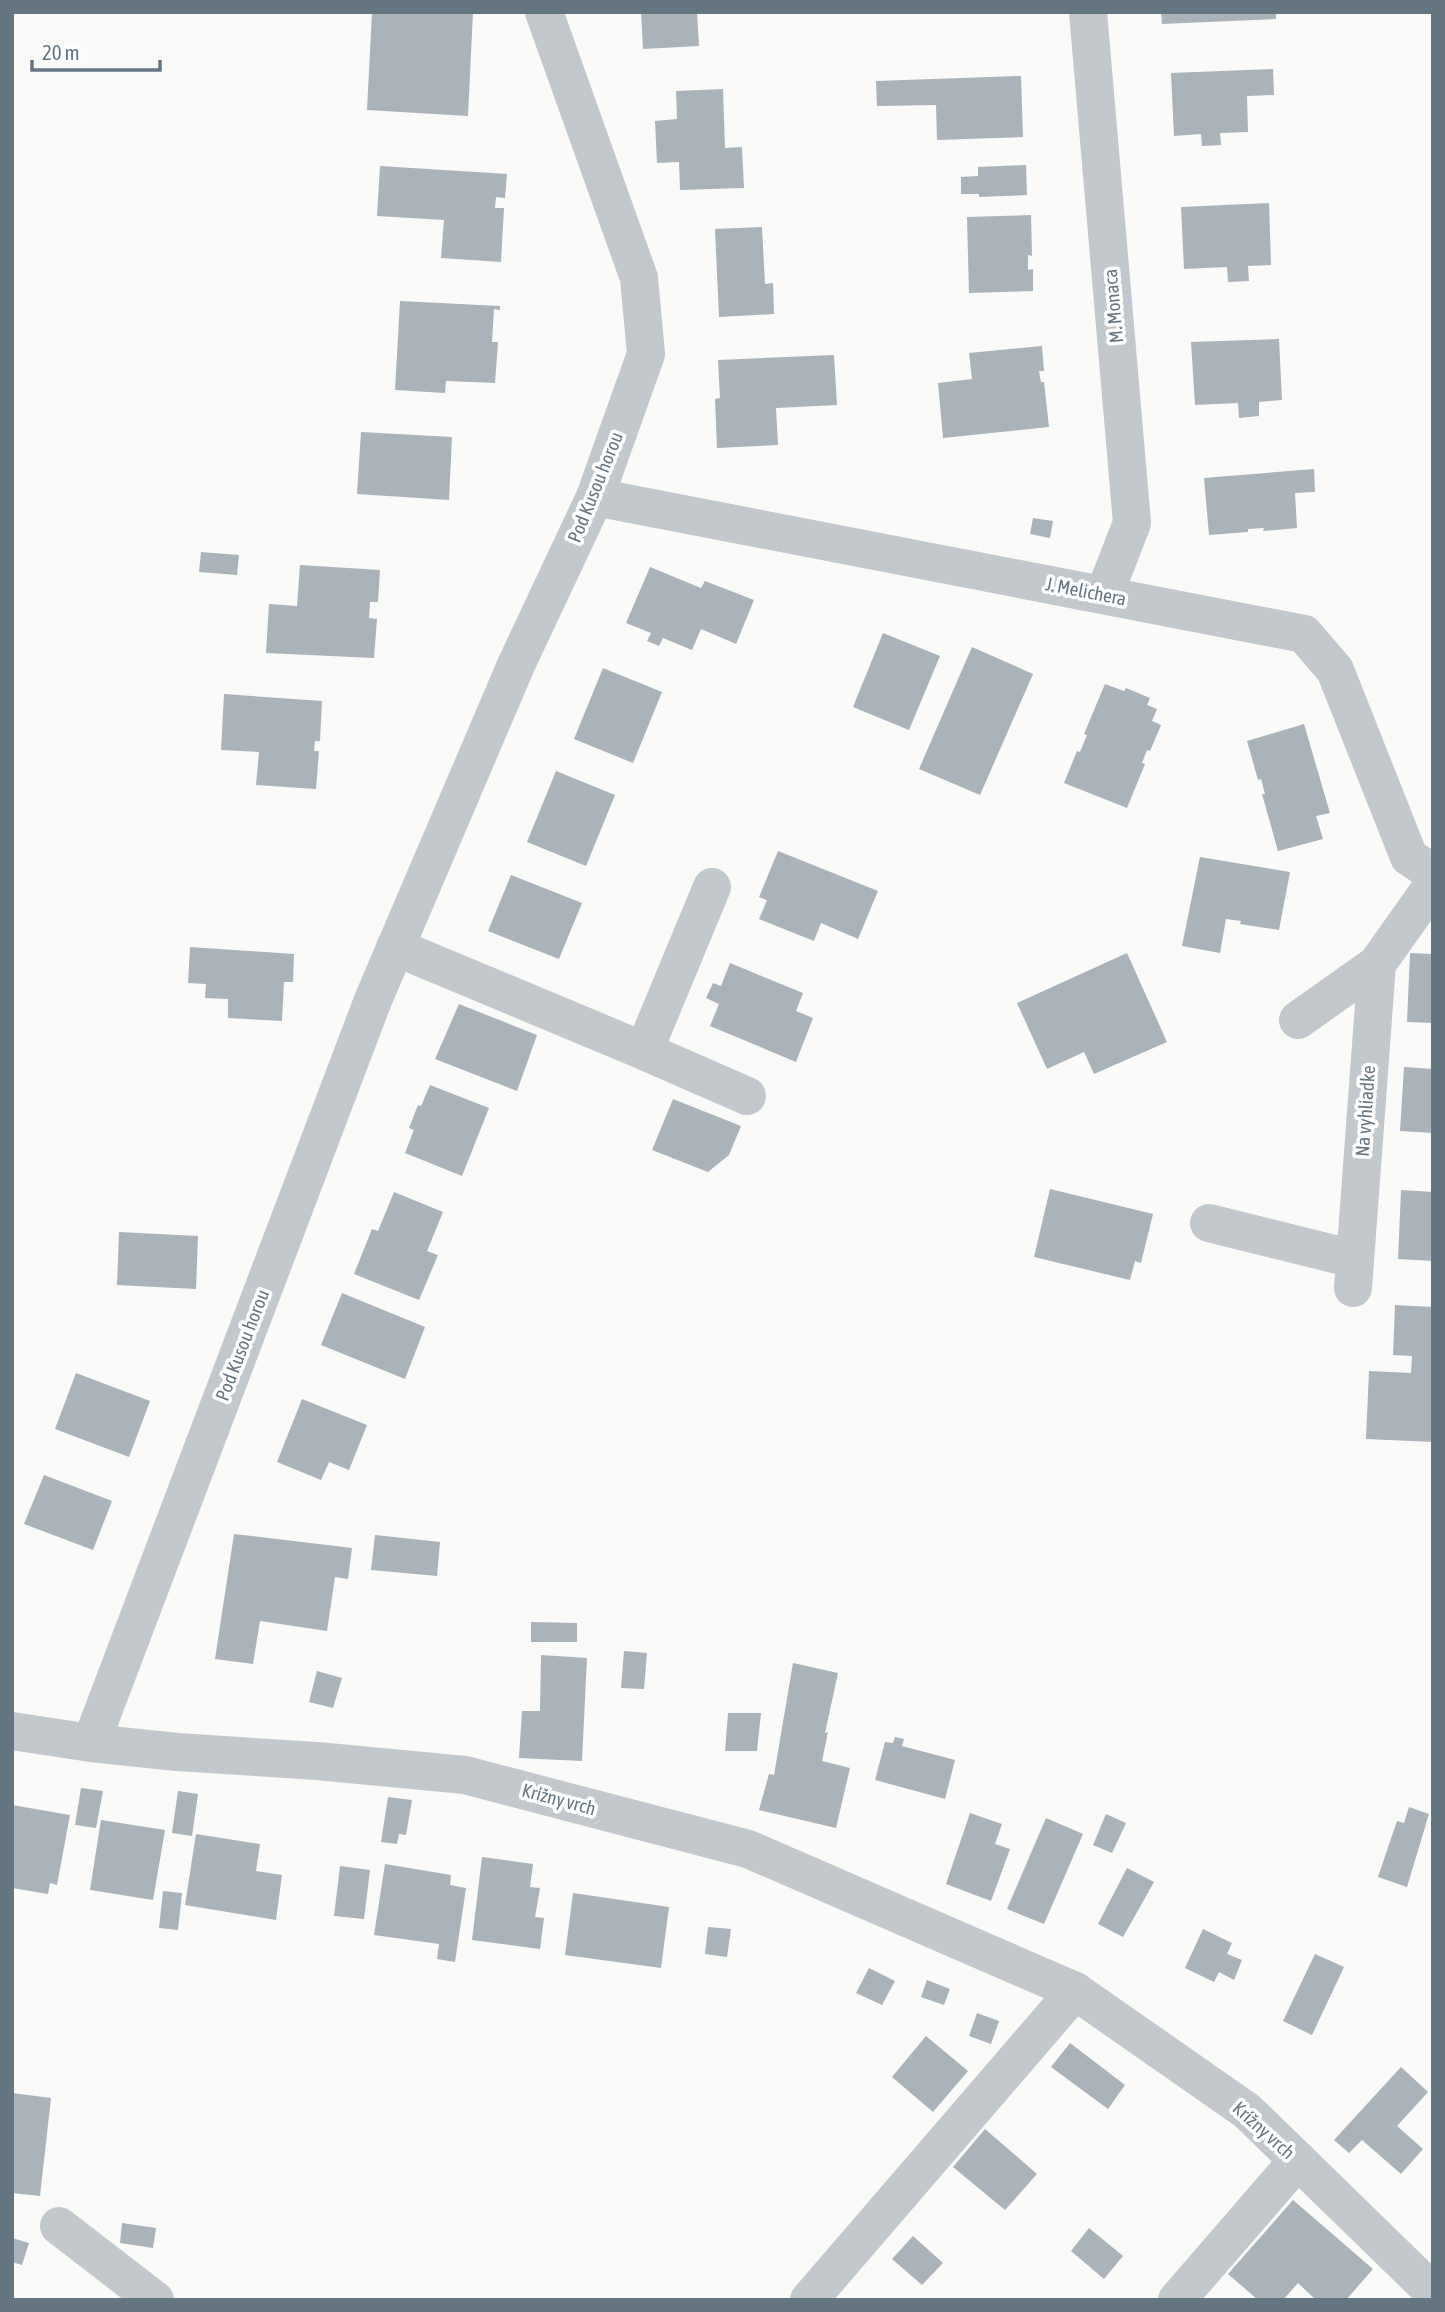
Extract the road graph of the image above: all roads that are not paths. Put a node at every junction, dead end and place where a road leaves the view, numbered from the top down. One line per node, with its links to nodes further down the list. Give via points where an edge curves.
1 (544, 12): 3 (street, Pod Kusou horou, via 639,278 646,354)
2 (1088, 12): 4 (street, M. Monaca, via 1132,523)
3 (594, 497): 4 (street, J. Melichera); 8 (street, Pod Kusou horou)
4 (1104, 595): 5 (street, J. Melichera, via 1304,634 1335,670 1409,857)
5 (1433, 873)
6 (1433, 885): 9 (street)
7 (712, 887): 11 (street)
8 (395, 947): 11 (street); 15 (street, Pod Kusou horou)
9 (1377, 964): 10 (street); 13 (street, Na vyhliadke, via 1353,1274)
10 (1298, 1020)
11 (643, 1051): 12 (street)
12 (747, 1096)
13 (1209, 1223)
14 (12, 1731): 15 (street, Krížny vrch)
15 (91, 1743): 16 (street, Krížny vrch, via 465,1775 748,1849)
16 (1075, 1991): 17 (street, Krížny vrch, via 1247,2111); 21 (street)
17 (1298, 2160): 19 (street, Krížny vrch); 22 (street)
18 (59, 2226): 20 (street)
19 (1433, 2292)
20 (155, 2300)
21 (809, 2300)
22 (1177, 2300)

